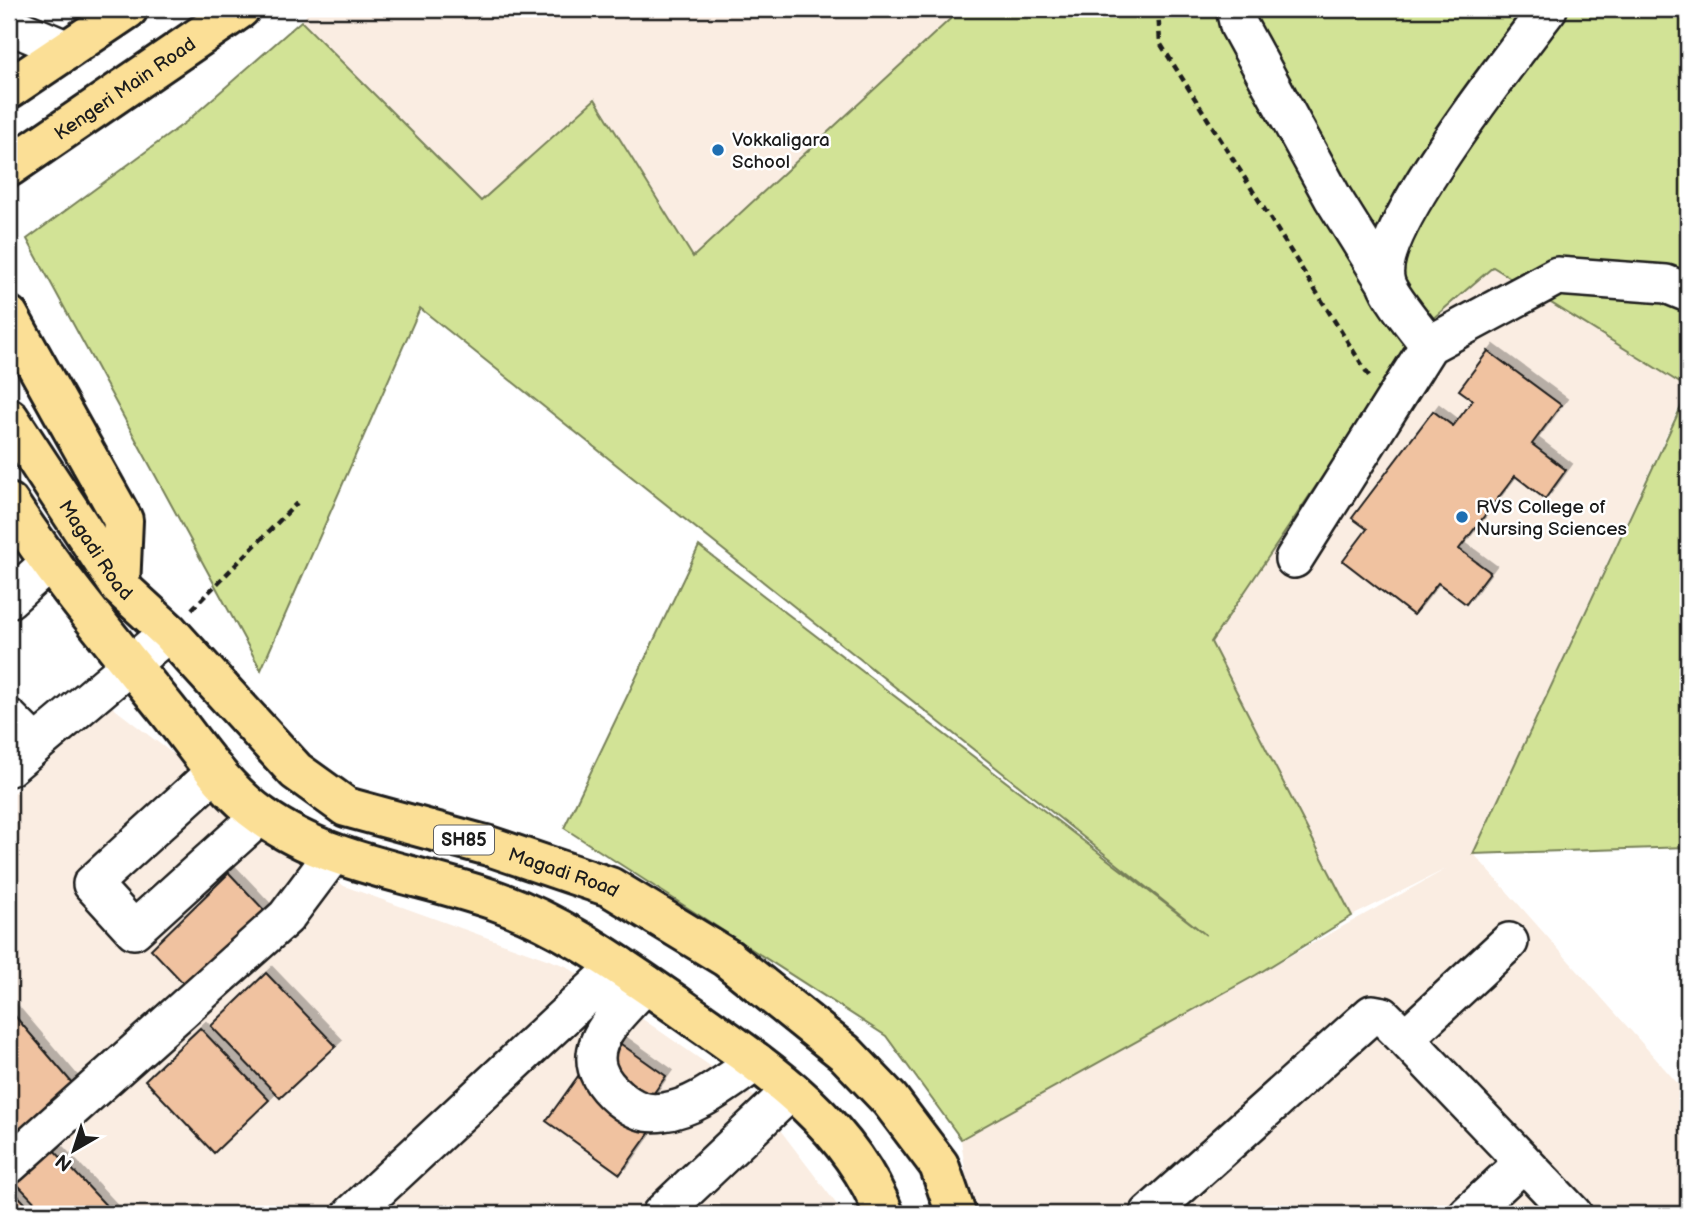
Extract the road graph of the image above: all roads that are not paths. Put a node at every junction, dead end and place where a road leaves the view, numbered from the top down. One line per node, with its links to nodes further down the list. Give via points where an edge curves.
1 (128, 9): 6 (main road)
2 (240, 9): 7 (main road, Kengeri Main Road)
3 (1235, 9): 11 (street, via 1239,26 1333,198)
4 (1548, 9): 11 (street, via 1464,121 1400,223 1387,255)
5 (9, 25): 6 (street)
6 (68, 50): 8 (main road)
7 (173, 58): 9 (main road, Kengeri Main Road); 10 (main road, via 144,109)
8 (9, 89)
9 (9, 167)
10 (9, 197)
11 (1386, 283): 14 (street)
12 (1688, 293): 14 (street, via 1666,284 1557,276)
13 (9, 316): 20 (main road, via 123,520)
14 (1429, 345): 18 (street)
15 (9, 418): 20 (main road, Magadi Road / SH85)
16 (9, 503): 19 (main road, SH85)
17 (9, 546): 19 (main road)
18 (1294, 559)
19 (49, 563): 21 (street); 23 (main road, SH85)
20 (120, 587): 22 (main road, Magadi Road / SH85)
21 (9, 599)
22 (169, 632): 23 (street); 38 (main road, Magadi Road / SH85, via 296,771 346,807 489,846 610,887 727,958 845,1054 890,1100 939,1166)
23 (130, 664): 24 (street); 25 (main road, SH85)
24 (17, 743)
25 (216, 771): 26 (main road, SH85); 26 (street, via 92,884 134,930)
26 (261, 816): 27 (main road, SH85)
27 (334, 853): 29 (main road, SH85, via 526,912); 34 (street, via 286,917)
28 (1508, 942): 30 (street)
29 (632, 974): 31 (main road, SH85); 31 (street, via 596,1055 598,1070 610,1090 629,1105 647,1114 686,1106); 35 (street)
30 (1405, 1038): 33 (street); 39 (street, via 1383,1016 1366,1017)
31 (757, 1062): 32 (main road, SH85)
32 (792, 1090): 36 (street); 37 (main road, SH85, via 849,1150)
33 (1523, 1163): 40 (street); 41 (street)
34 (9, 1165)
35 (352, 1214)
36 (662, 1214)
37 (884, 1214)
38 (956, 1214)
39 (1149, 1214)
40 (1468, 1214)
41 (1573, 1214)

